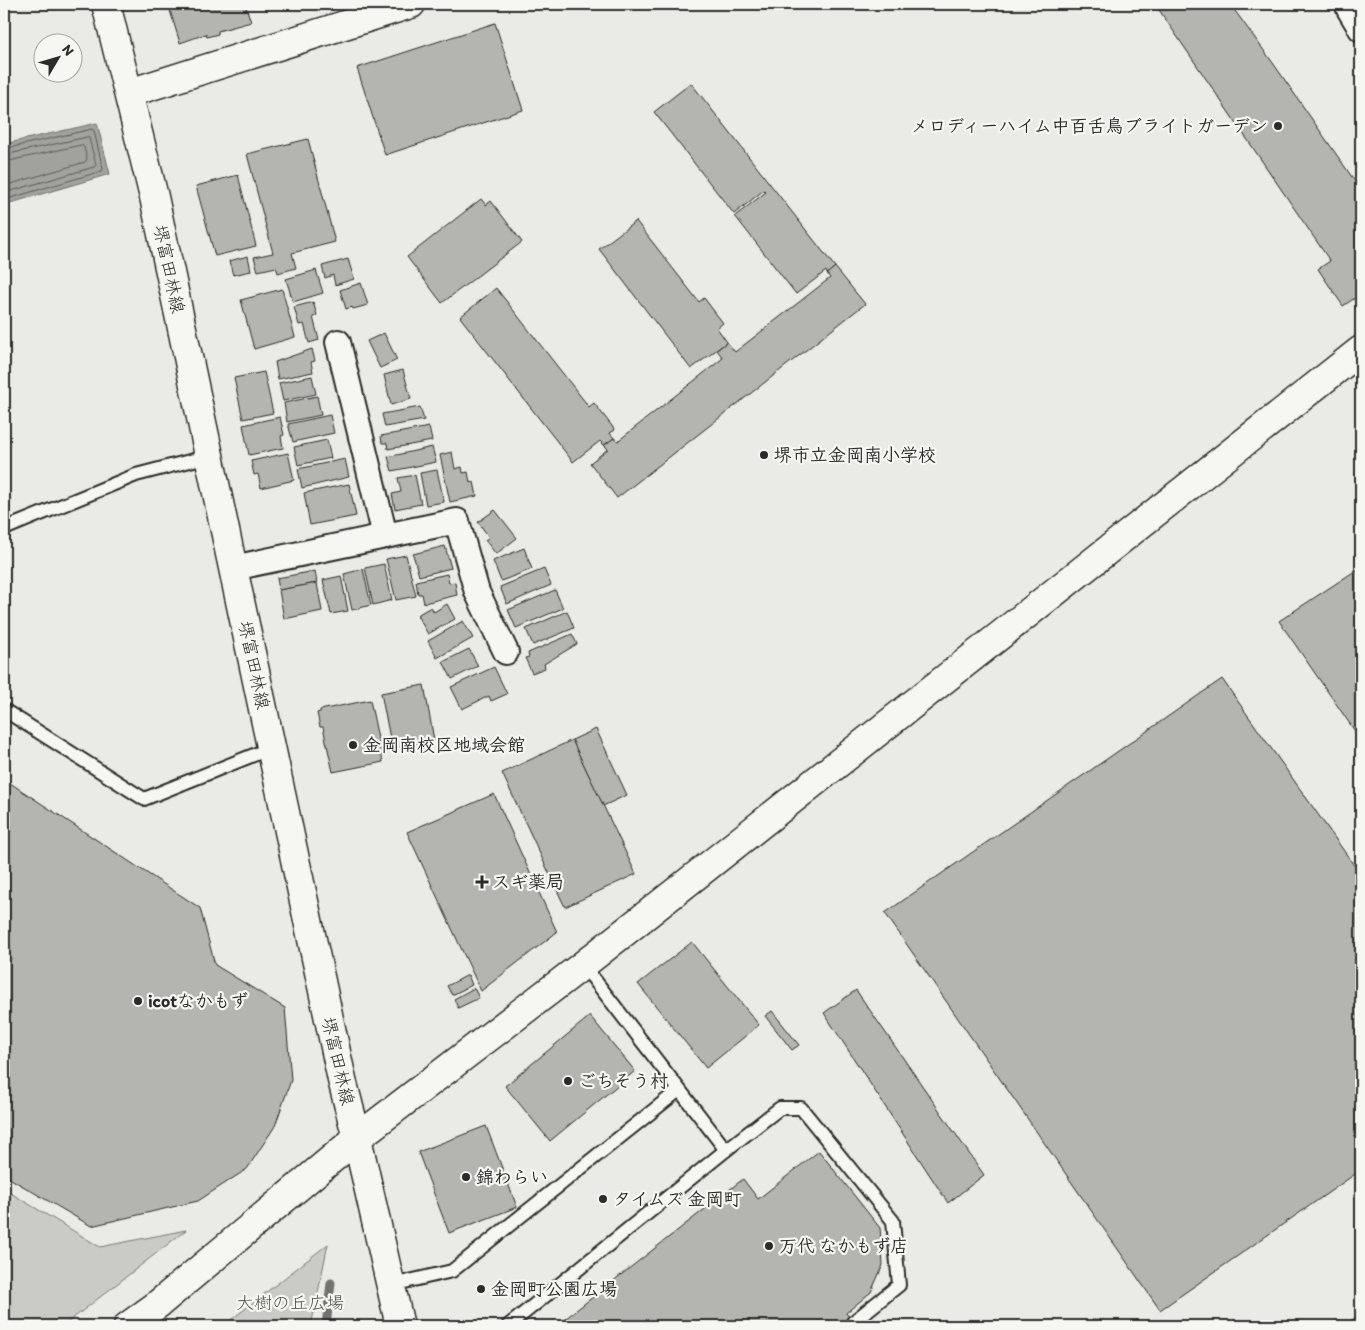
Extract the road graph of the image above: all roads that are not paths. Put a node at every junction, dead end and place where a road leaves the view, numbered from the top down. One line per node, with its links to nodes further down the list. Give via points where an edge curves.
1 (106, 4): 5 (street, 堺富田林線)
2 (411, 4): 5 (street)
3 (1348, 4): 4 (street)
4 (1361, 29)
5 (129, 93): 8 (street, 堺富田林線)
6 (338, 342): 10 (street)
7 (1361, 350): 15 (street)
8 (209, 456): 9 (lane, via 136,475); 11 (street, 堺富田林線)
9 (4, 529)
10 (384, 536): 11 (street); 12 (street, via 457,521 477,592)
11 (233, 568): 14 (street, 堺富田林線)
12 (506, 652)
13 (4, 710): 14 (lane, via 144,799)
14 (271, 748): 17 (street, 堺富田林線)
15 (582, 965): 16 (lane); 17 (street)
16 (679, 1090): 18 (lane); 19 (lane, via 452,1271)
17 (357, 1138): 19 (street, 堺富田林線); 21 (street)
18 (726, 1150): 20 (lane, via 780,1108 801,1108 892,1221 899,1284); 23 (lane)
19 (392, 1286): 22 (street, 堺富田林線)
20 (853, 1322)
21 (128, 1326)
22 (400, 1326)
23 (508, 1326)

